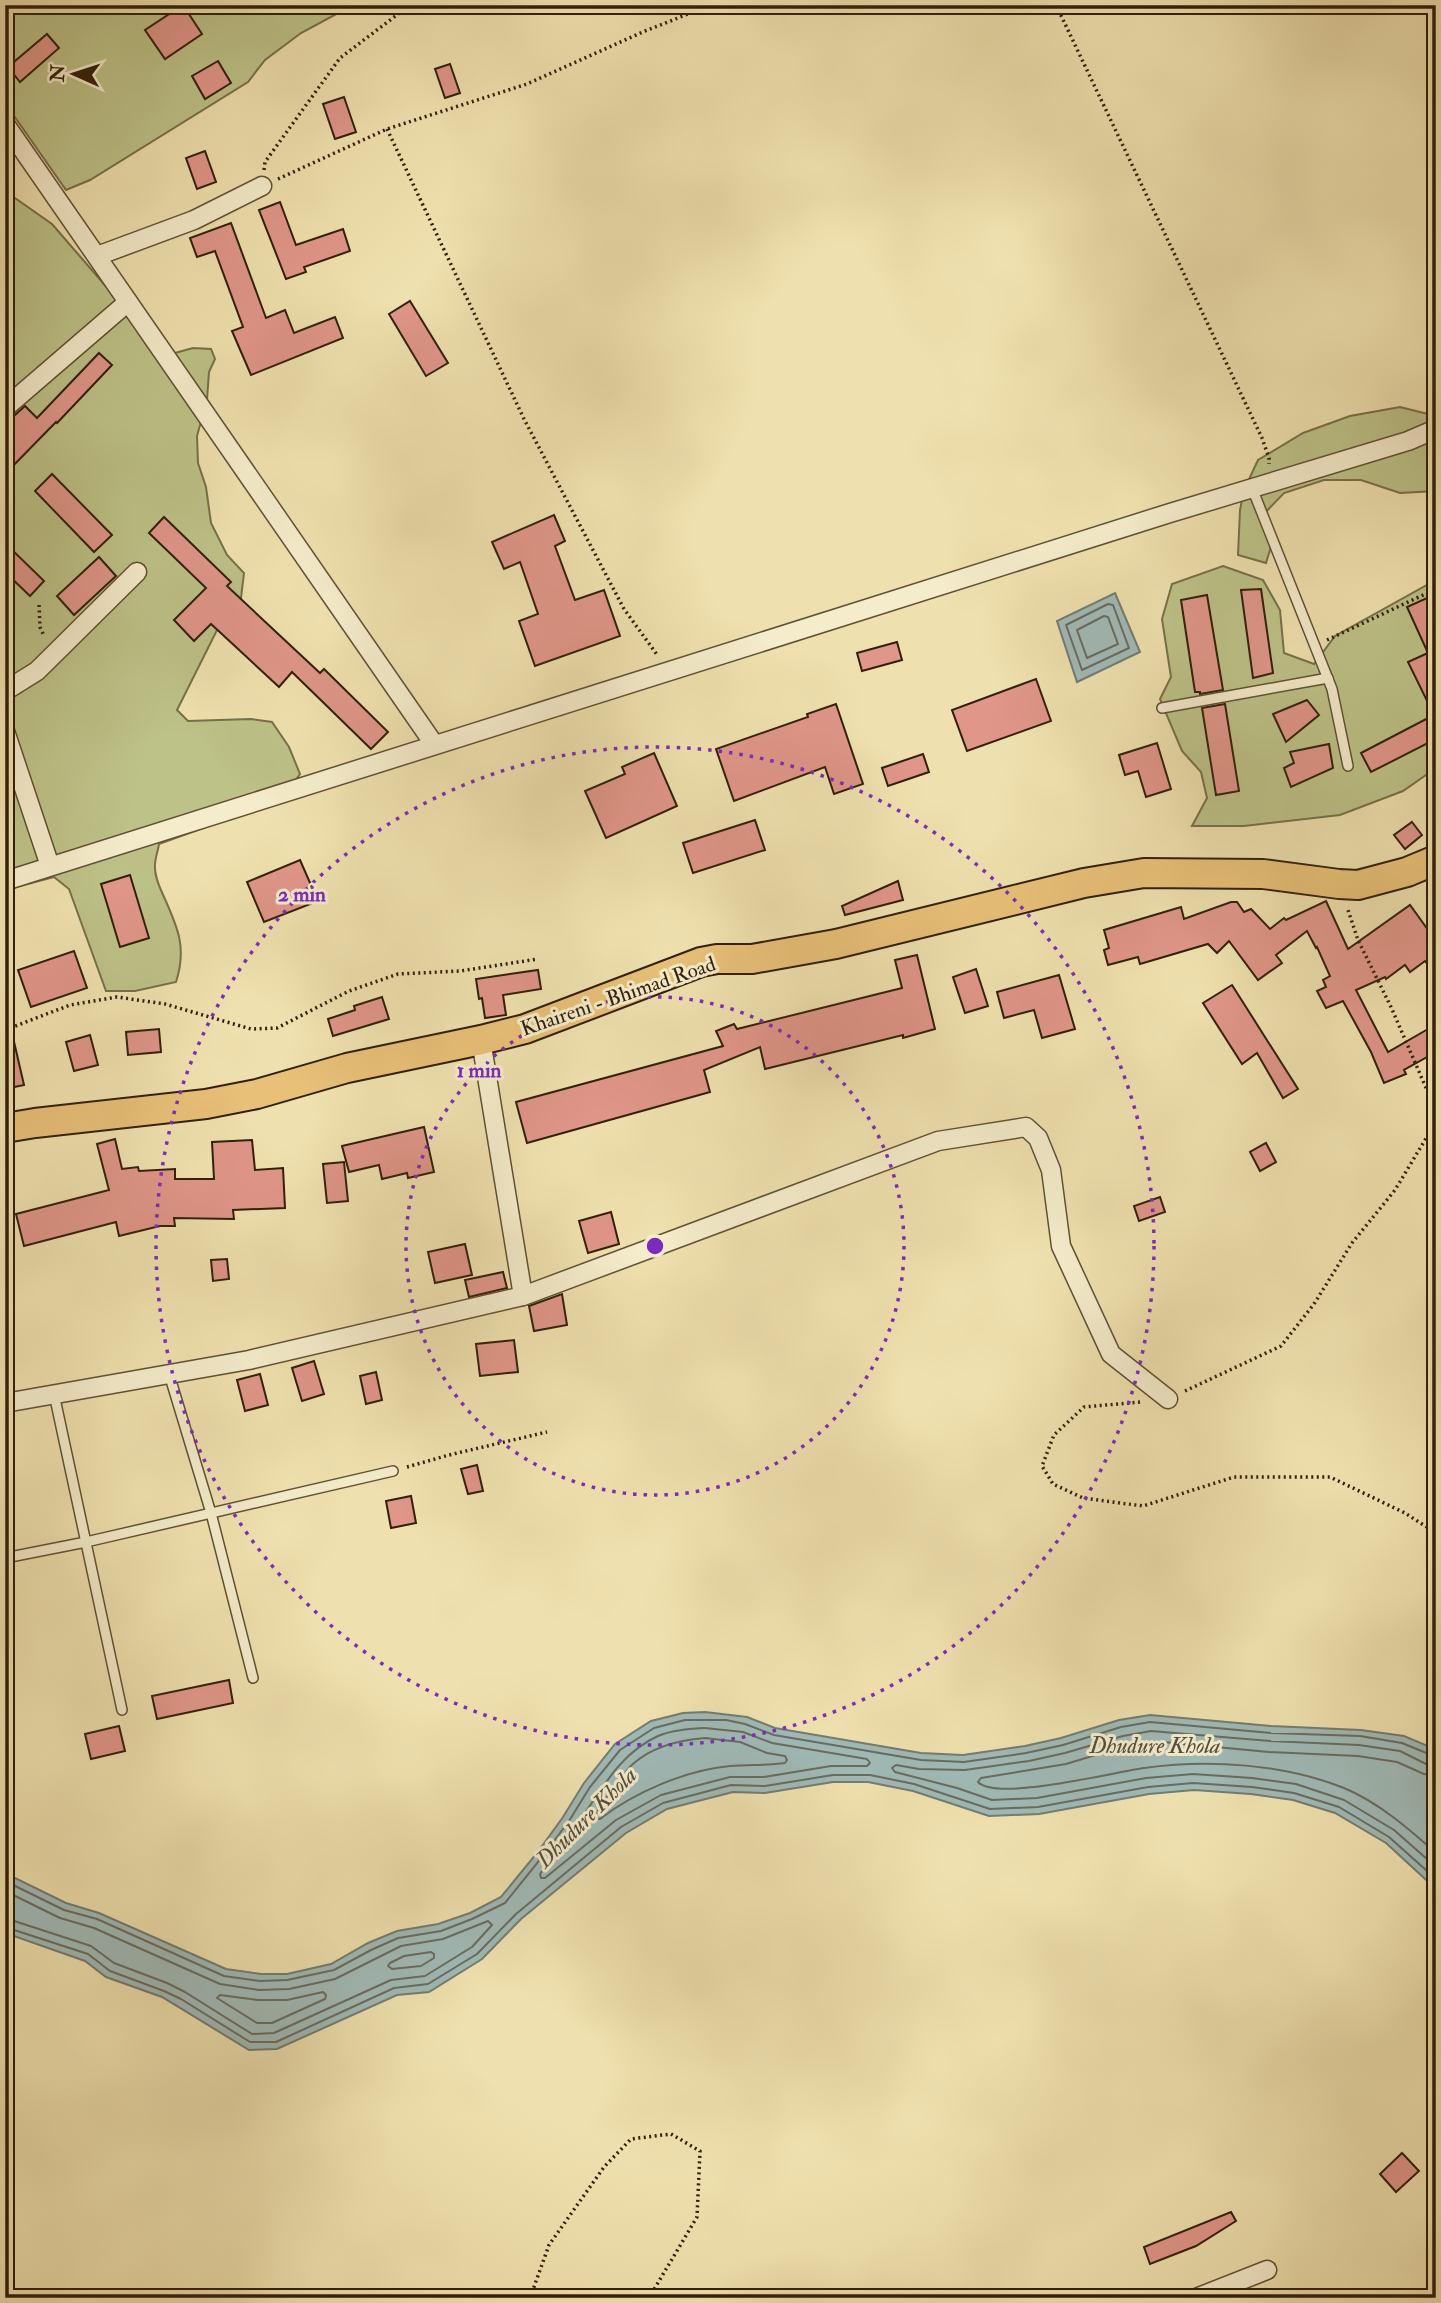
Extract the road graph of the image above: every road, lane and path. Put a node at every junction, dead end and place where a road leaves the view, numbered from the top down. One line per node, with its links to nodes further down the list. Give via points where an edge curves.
1 (410, 5): 6 (path, via 340,58 265,162)
2 (704, 5): 5 (path, via 527,84)
3 (1056, 5): 11 (path, via 1262,438 1269,458)
4 (5, 124): 7 (street)
5 (387, 129): 6 (path); 17 (path, via 524,419 624,609)
6 (262, 186): 7 (street, via 194,220)
7 (97, 256): 8 (street)
8 (128, 302): 9 (street); 22 (street)
9 (5, 408)
10 (1436, 429): 11 (street)
11 (1260, 486): 15 (lane); 17 (street)
12 (137, 572): 16 (street)
13 (1436, 589): 15 (path)
14 (39, 605): 16 (path, via 40,627)
15 (1315, 645): 18 (lane)
16 (54, 654): 19 (street)
17 (668, 671): 22 (street)
18 (1328, 678): 20 (lane); 23 (lane)
19 (5, 691)
20 (1162, 708)
21 (5, 731): 25 (street)
22 (434, 744): 25 (street)
23 (1348, 766)
24 (1436, 860): 27 (main road, Khaireni - Bhimad Road, via 1373,882)
25 (50, 866): 26 (street)
26 (5, 881)
27 (1339, 884): 30 (main road, Khaireni - Bhimad Road, via 1263,874 1184,872 1084,883 835,944 701,962 525,1029); 35 (path, via 1357,940 1433,1104 1427,1135 1395,1190 1281,1346)
28 (538, 959): 29 (path, via 460,971 398,974 349,991 277,1028 251,1029 165,1004 117,997 70,1005)
29 (5, 1030)
30 (481, 1040): 31 (main road, Khaireni - Bhimad Road, via 347,1068 227,1101); 32 (street)
31 (5, 1128)
32 (523, 1296): 33 (street, via 249,1360); 35 (street, via 938,1141 1026,1127 1038,1138 1051,1170 1060,1246 1111,1354)
33 (169, 1374): 34 (street); 39 (lane)
34 (54, 1394): 36 (street); 41 (lane)
35 (1168, 1399): 40 (path, via 1084,1407 1054,1435 1042,1466 1053,1484 1083,1497 1143,1506 1234,1477 1330,1477)
36 (5, 1403)
37 (547, 1432): 38 (path)
38 (393, 1471): 39 (lane)
39 (211, 1513): 41 (lane); 43 (lane)
40 (1436, 1533)
41 (86, 1542): 42 (lane); 44 (lane)
42 (5, 1558)
43 (253, 1678)
44 (122, 1710)
45 (1267, 2270): 48 (street)
46 (530, 2298): 47 (path, via 549,2245 604,2167 631,2139 671,2134 700,2151 697,2217)
47 (649, 2298)
48 (1196, 2298)

